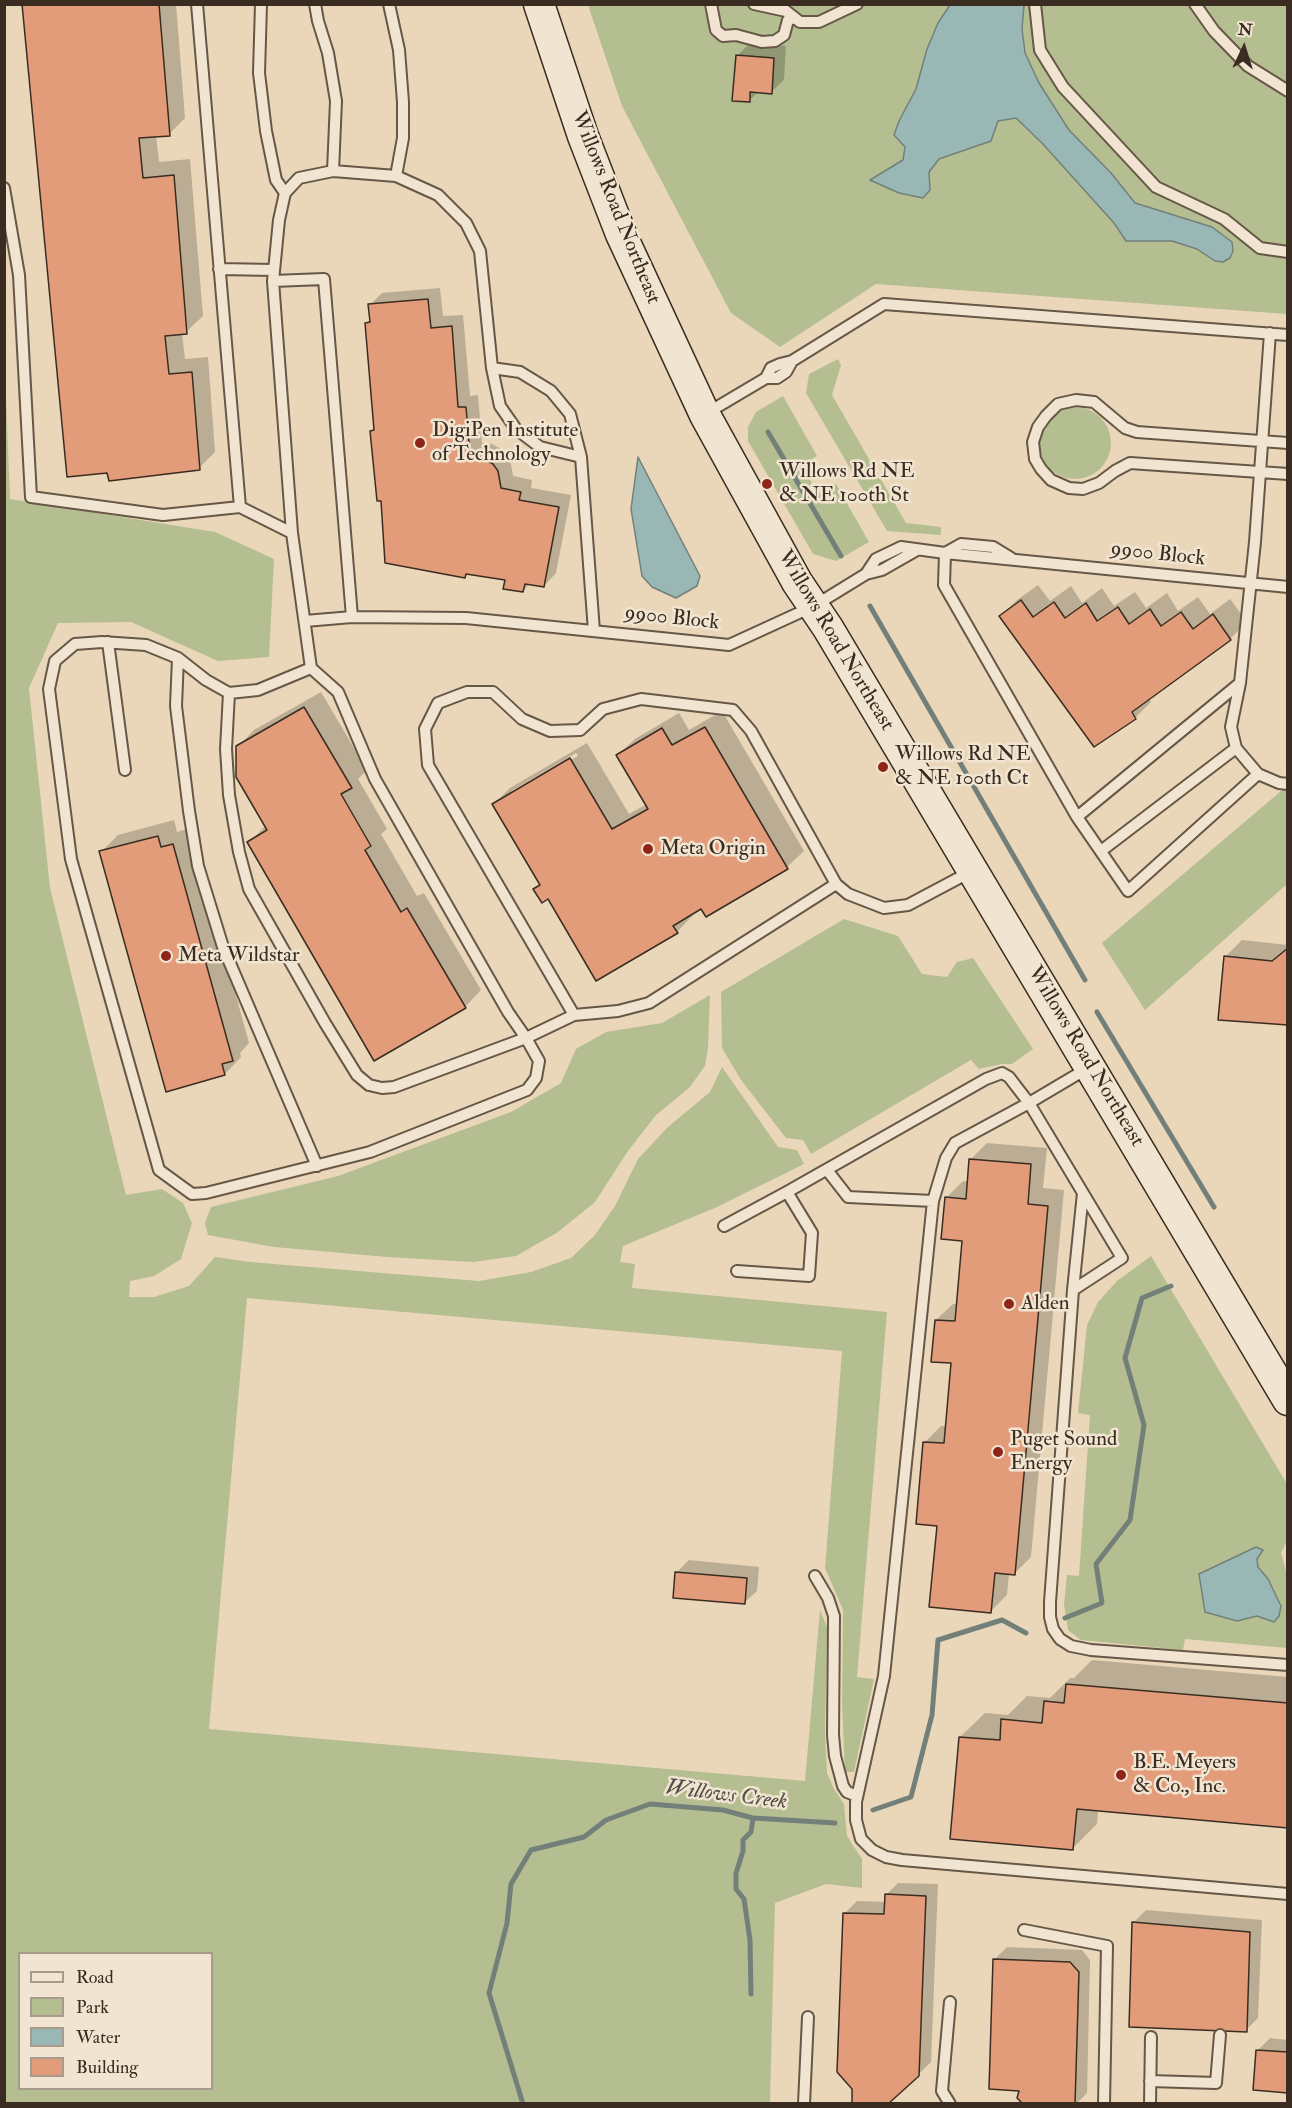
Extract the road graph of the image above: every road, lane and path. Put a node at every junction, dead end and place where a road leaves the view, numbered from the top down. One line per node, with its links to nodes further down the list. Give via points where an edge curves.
1 (197, 4): 18 (lane)
2 (261, 4): 16 (lane, via 259,73 266,131 276,180)
3 (315, 4): 13 (lane, via 336,101)
4 (389, 4): 14 (lane, via 399,50 403,102 403,138)
5 (539, 4): 23 (main road, Willows Road Northeast, via 621,234)
6 (711, 4): 11 (lane, via 716,30 723,36 762,42 784,35)
7 (754, 4): 11 (lane)
8 (857, 4): 11 (lane, via 819,22 800,22)
9 (1035, 4): 17 (lane, via 1040,50 1064,87 1155,187 1224,219 1260,248)
10 (1195, 4): 12 (lane, via 1214,31 1248,66)
11 (791, 11)
12 (1287, 91)
13 (333, 171): 14 (lane); 16 (lane, via 299,178)
14 (396, 176): 22 (lane, via 438,195 471,232 480,251)
15 (4, 188): 29 (lane, via 19,275 32,497 163,515)
16 (285, 193): 19 (lane)
17 (1287, 252)
18 (219, 269): 19 (lane); 29 (lane)
19 (274, 275): 30 (lane); 35 (lane, via 324,279)
20 (1270, 333): 21 (lane); 23 (lane, via 884,304 792,361 771,368 765,378); 24 (lane)
21 (1287, 335)
22 (492, 368): 26 (lane, via 520,372 551,391 570,414); 26 (lane, via 500,406 516,429 540,447)
23 (705, 415): 34 (main road, Willows Road Northeast)
24 (1262, 442): 25 (lane); 27 (lane); 27 (lane, via 1137,432 1125,428 1094,402 1076,400 1058,404 1038,427 1033,442 1041,469 1051,480 1069,488 1083,489 1099,483 1130,463)
25 (1287, 444)
26 (581, 457): 37 (lane)
27 (1260, 472): 28 (lane); 32 (lane)
28 (1287, 474)
29 (240, 507): 30 (lane)
30 (292, 533): 36 (lane)
31 (945, 554): 32 (lane, 9900 Block, via 961,544 993,547 1014,560); 34 (lane, 9900 Block, via 901,547 876,560 866,574); 47 (lane, via 944,585)
32 (1250, 584): 33 (lane, 9900 Block); 41 (lane)
33 (1287, 587)
34 (814, 606): 37 (lane, 9900 Block, via 729,645); 49 (main road, Willows Road Northeast)
35 (352, 616): 36 (lane, 9900 Block); 37 (lane, 9900 Block, via 466,618)
36 (305, 621): 40 (lane)
37 (594, 631)
38 (108, 642): 39 (lane, via 146,645); 44 (lane); 55 (lane, via 75,645 68,650 55,661 49,689 71,860 159,1170 192,1194)
39 (178, 658): 42 (lane); 55 (lane, via 176,706 198,866 223,947)
40 (311, 668): 42 (lane, via 258,690); 52 (lane, via 338,692 375,779)
41 (1240, 683): 43 (lane, via 1231,727); 47 (lane)
42 (229, 693): 52 (lane, via 229,795 249,889 357,1075 369,1085 394,1087)
43 (1236, 748): 45 (lane); 48 (lane)
44 (125, 770)
45 (1258, 774): 46 (lane); 48 (lane, via 1128,891)
46 (1287, 784)
47 (1077, 817): 48 (lane)
48 (1101, 851)
49 (972, 871): 50 (lane, via 908,905 884,908 848,894); 53 (main road, Willows Road Northeast)
50 (836, 884): 51 (lane, via 649,1004); 51 (lane, via 751,731 733,710 641,699 603,709 580,730 550,731 522,718 494,692 467,692 438,703 425,729 428,765)
51 (574, 1015): 52 (lane)
52 (526, 1038): 55 (lane, via 539,1061 536,1078 527,1090 370,1152)
53 (1091, 1066): 54 (lane); 63 (main road, Willows Road Northeast)
54 (1029, 1103): 56 (lane, via 1009,1077 1002,1073 994,1075); 58 (lane); 59 (lane, via 955,1143 946,1158)
55 (317, 1166)
56 (827, 1170): 57 (lane); 59 (lane, via 848,1197)
57 (787, 1192): 60 (lane); 61 (lane, via 812,1233 809,1276)
58 (1083, 1193): 62 (lane); 62 (lane, via 1122,1258)
59 (933, 1202): 66 (lane, via 884,1676)
60 (724, 1226)
61 (737, 1271)
62 (1073, 1290): 65 (lane, via 1050,1602 1053,1629 1071,1646 1091,1650)
63 (1287, 1400)
64 (815, 1576): 66 (lane, via 834,1616 835,1756 843,1786)
65 (1287, 1665)
66 (857, 1796): 67 (lane, via 855,1820 861,1839 886,1857)
67 (1287, 1894)
68 (1023, 1930): 76 (lane, via 1107,1946)
69 (950, 2002): 75 (lane, via 942,2091)
70 (808, 2017): 74 (lane)
71 (1220, 2035): 73 (lane, via 1216,2083)
72 (1151, 2037): 73 (lane)
73 (1150, 2081): 77 (lane)
74 (804, 2103)
75 (950, 2103)
76 (1104, 2103)
77 (1150, 2103)

